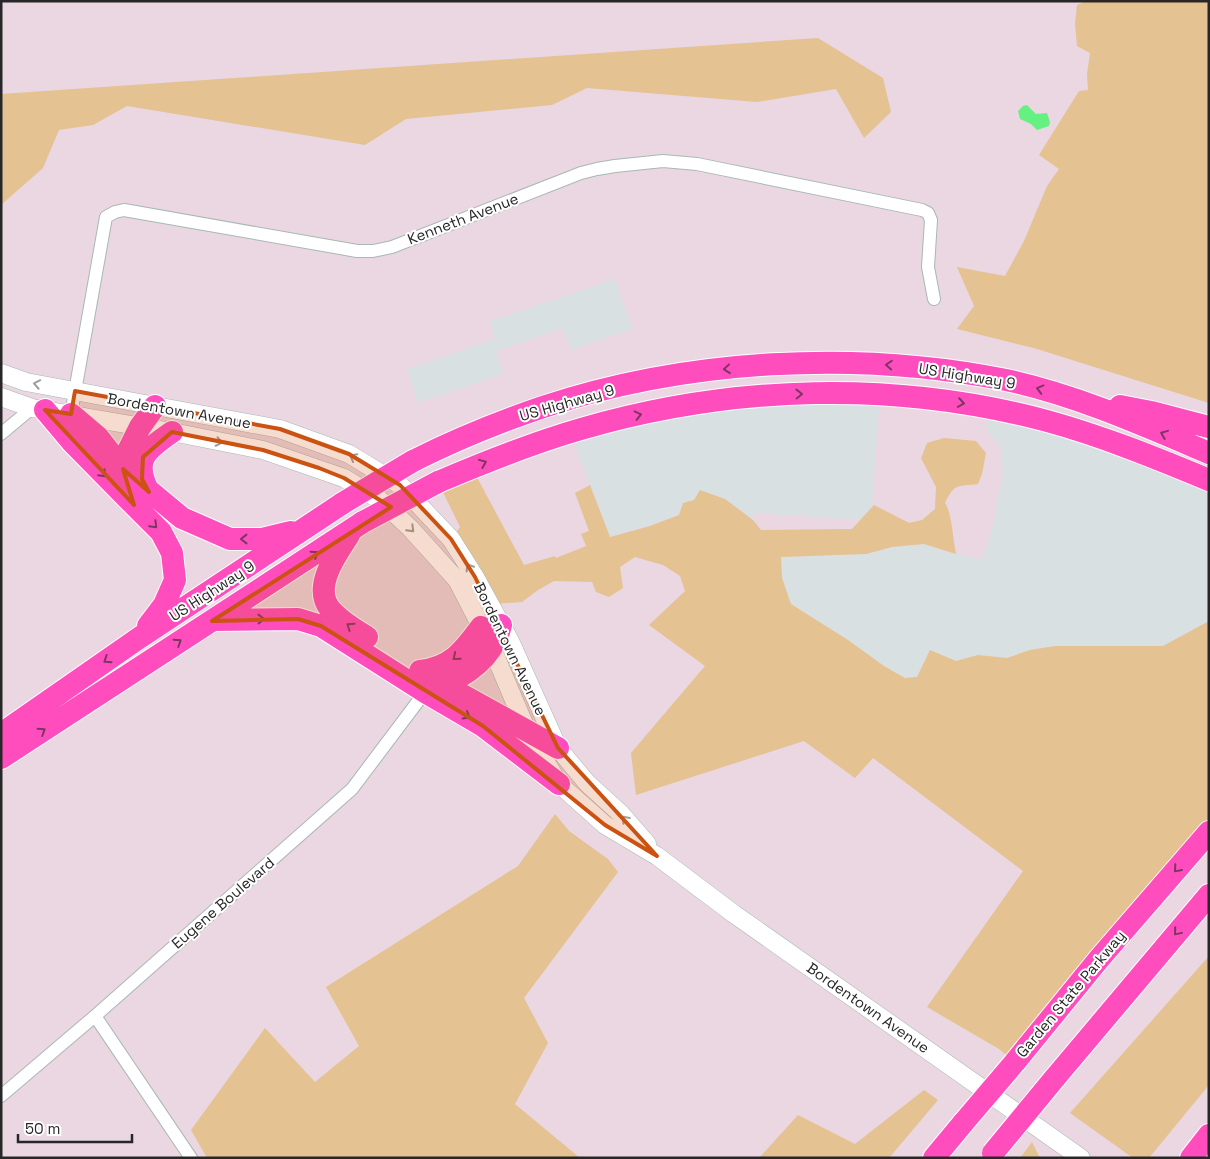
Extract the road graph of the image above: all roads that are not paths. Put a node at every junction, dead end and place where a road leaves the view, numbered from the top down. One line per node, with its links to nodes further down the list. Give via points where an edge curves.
1 (934, 299): 3 (street, Kenneth Avenue, via 928,266 931,220 928,213 697,164 663,161 589,171 410,240 373,251 357,252 124,210 106,217)
2 (1, 372): 3 (street, Bordentown Avenue, one-way to 2, via 26,382)
3 (75, 391): 6 (street, Bordentown Avenue); 8 (street, Kenneth Avenue)
4 (1, 397): 7 (street, Bordentown Avenue)
5 (1074, 398): 10 (highway); 13 (highway, US Highway 9, one-way to 5); 18 (highway, US Highway 9, one-way to 18, bridge, via 1006,380 924,368 832,363 742,367 657,379 544,407 471,435 413,461)
6 (155, 406): 9 (highway); 20 (street, Bordentown Avenue, one-way to 6, via 475,577 452,539 400,485 349,454 280,430)
7 (38, 409): 8 (street, Bordentown Avenue); 12 (street); 16 (highway, one-way to 16, via 72,442)
8 (71, 414): 9 (street, Bordentown Avenue); 14 (highway, via 98,437)
9 (140, 427): 11 (street, Bordentown Avenue); 14 (highway)
10 (1209, 427)
11 (172, 432): 16 (highway, via 143,457); 20 (street, Bordentown Avenue, one-way to 20, via 263,450 344,478 380,500 410,528 457,580)
12 (1, 434)
13 (1209, 452)
14 (123, 469): 16 (highway)
15 (1209, 480): 17 (highway, US Highway 9, one-way to 15, bridge, via 438,482 549,439 651,412 752,396 860,393 960,403 1047,422 1101,438)
16 (141, 498): 18 (highway, one-way to 16, via 262,539 230,539); 21 (highway, one-way to 21, via 172,553 175,580 164,605)
17 (358, 526): 19 (highway, US Highway 9, one-way to 17); 23 (highway, one-way to 17, via 343,621 329,607 324,593 325,577 333,560)
18 (308, 528): 21 (highway, US Highway 9)
19 (212, 620): 23 (highway, one-way to 23, via 298,619 321,626); 27 (highway, US Highway 9, one-way to 19)
20 (491, 626): 22 (highway, via 498,635); 23 (highway, one-way to 23, via 454,660 434,669); 26 (street, Bordentown Avenue)
21 (139, 638): 25 (highway, US Highway 9, one-way to 25)
22 (492, 648): 23 (highway, via 464,675); 24 (street, Bordentown Avenue)
23 (430, 683): 24 (highway); 28 (highway, one-way to 28); 32 (street, Eugene Boulevard, via 352,789)
24 (527, 731): 26 (highway); 28 (street, Bordentown Avenue)
25 (1, 734)
26 (558, 748): 30 (street, Bordentown Avenue, one-way to 26)
27 (1, 758)
28 (559, 784): 30 (street, Bordentown Avenue, via 605,825)
29 (1209, 832): 36 (highway, Garden State Parkway, one-way to 36, bridge)
30 (657, 856): 37 (street, Bordentown Avenue, via 734,914)
31 (1209, 895): 34 (highway, one-way to 34, bridge)
32 (95, 1016): 33 (street, Eugene Boulevard); 35 (street)
33 (1, 1096)
34 (991, 1155)
35 (191, 1158)
36 (934, 1158)
37 (1081, 1158)

